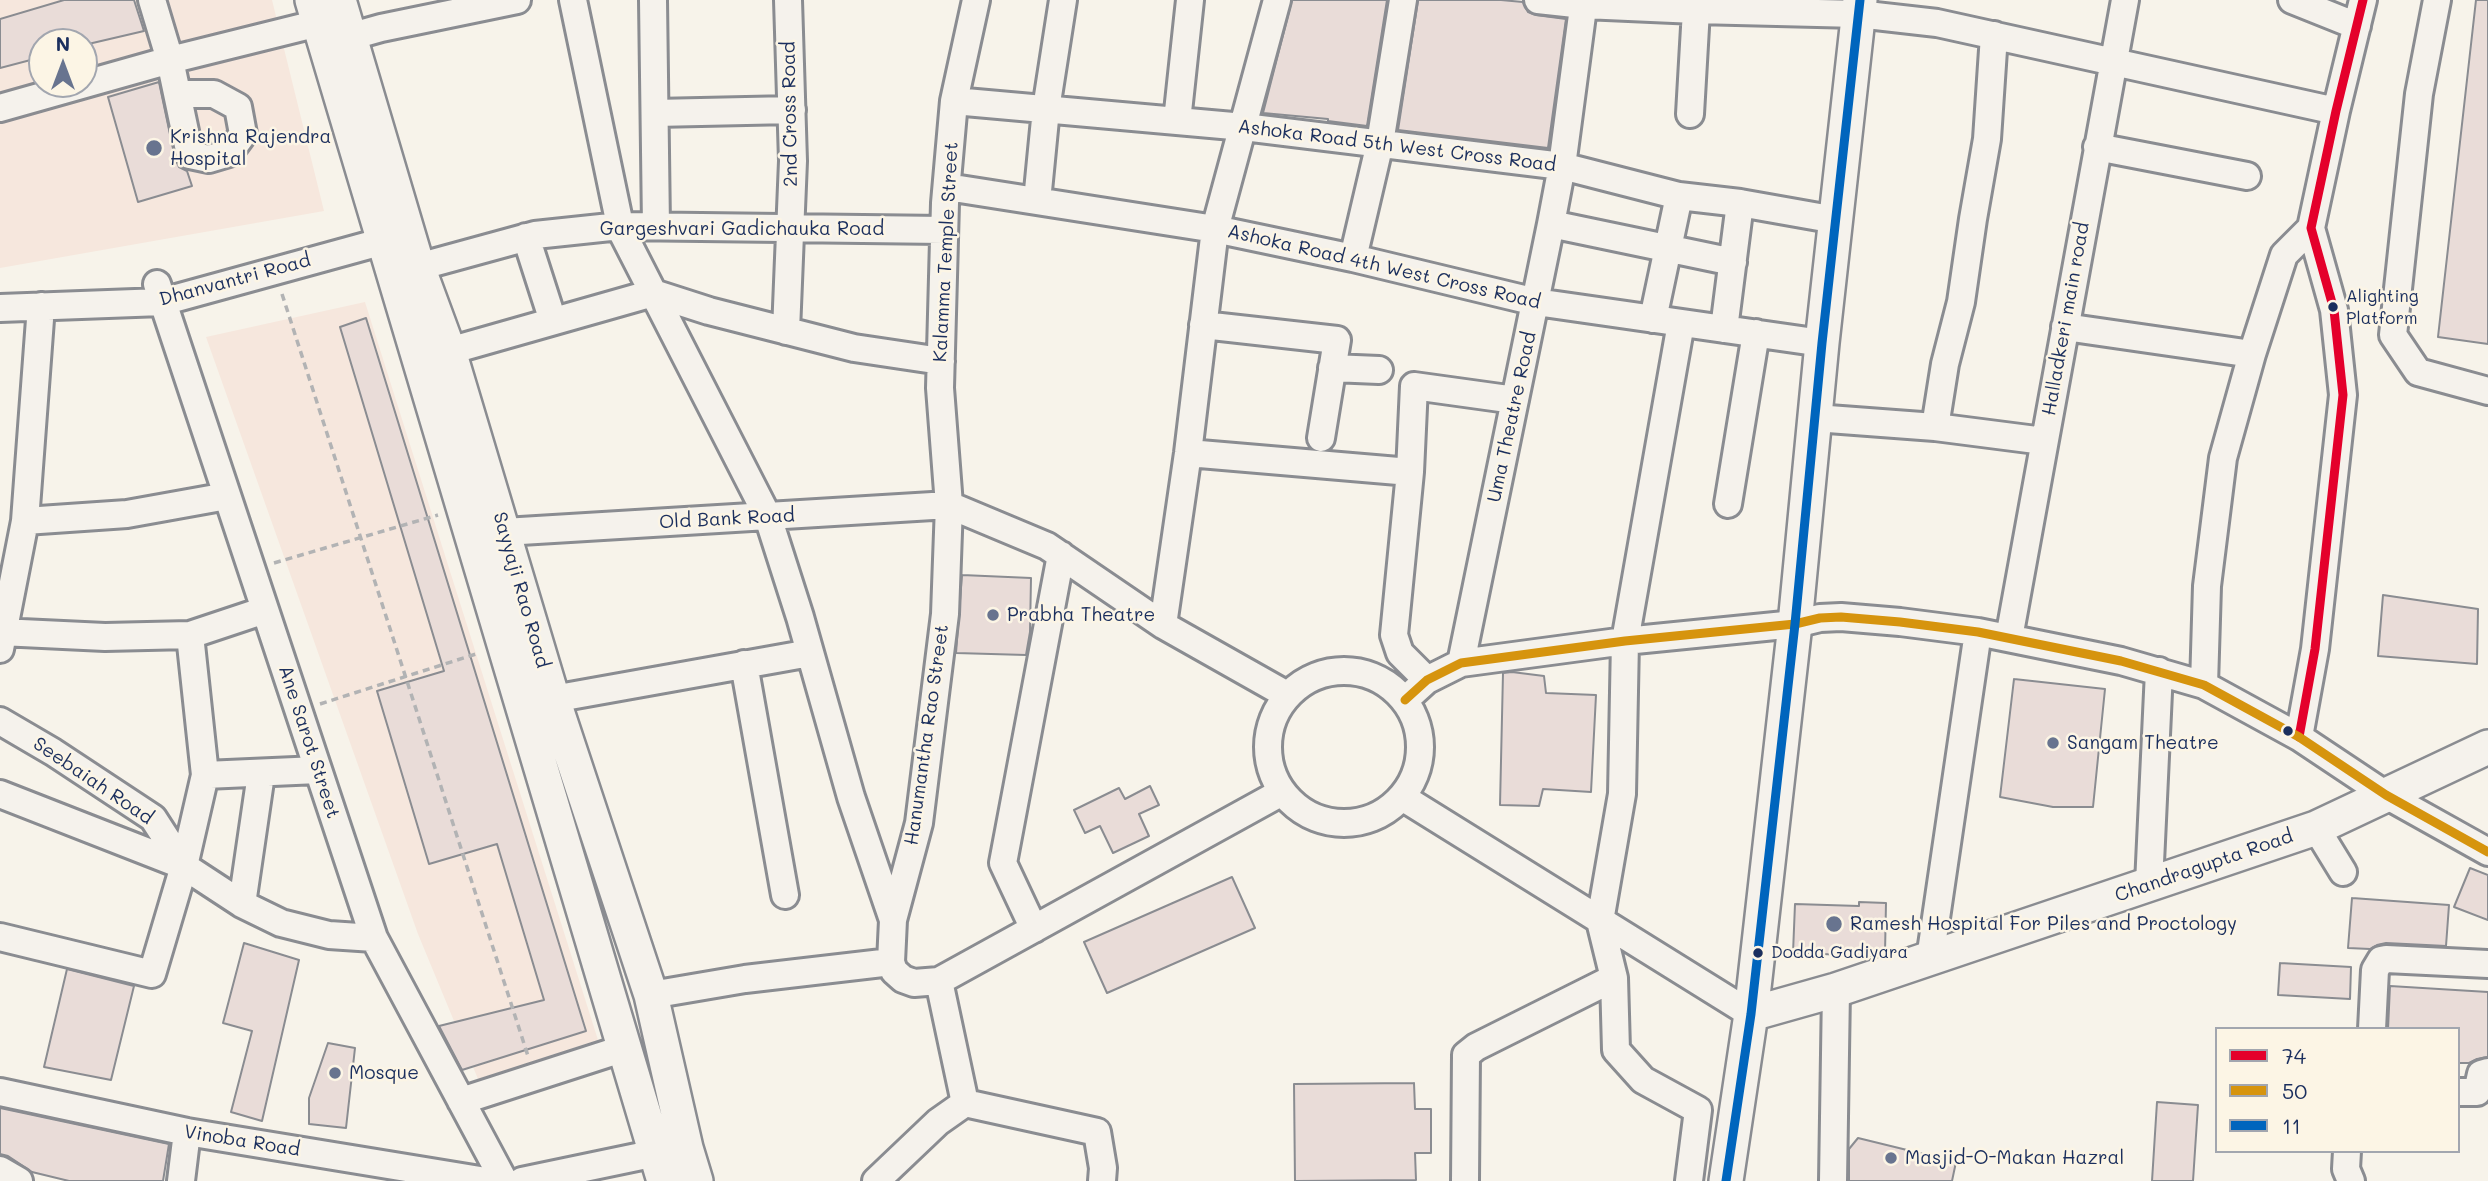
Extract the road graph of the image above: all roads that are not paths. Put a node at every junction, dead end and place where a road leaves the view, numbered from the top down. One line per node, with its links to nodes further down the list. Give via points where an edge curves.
1 (152, 0): 25 (street)
2 (517, 0): 24 (street)
3 (573, 0): 47 (street)
4 (653, 0): 33 (street)
5 (788, 0): 31 (street, 2nd Cross Road)
6 (976, 0): 28 (street, Kalamma Temple Street)
7 (1063, 0): 30 (street)
8 (1190, 0): 35 (street)
9 (1277, 0): 36 (street)
10 (1403, 0): 37 (street)
11 (1538, 0): 16 (street)
12 (2125, 0): 26 (street, Halladkeri main road)
13 (2292, 0): 22 (street)
14 (2363, 0): 22 (street)
15 (2437, 0): 79 (street, via 2419,94 2393,335 2418,372)
16 (1584, 2): 17 (street); 39 (street, Uma Theatre Road)
17 (1657, 4): 21 (street)
18 (1748, 6): 19 (street); 21 (street)
19 (1859, 7): 23 (street); 45 (main road)
20 (323, 8): 24 (main road, Sayyaji Rao Road); 25 (street); 53 (main road, Sayyaji Rao Road)
21 (1696, 10): 34 (street)
22 (2357, 26): 32 (street)
23 (1994, 35): 26 (street); 82 (street, via 1987,139)
24 (349, 37): 58 (main road, Sayyaji Rao Road)
25 (170, 60): 27 (street); 29 (street)
26 (2113, 62): 32 (street); 38 (street, Halladkeri main road)
27 (179, 94)
28 (954, 101): 30 (street, Ashoka Road 5th West Cross Road); 41 (street, Kalamma Temple Street)
29 (0, 108)
30 (1045, 109): 35 (street, Ashoka Road 5th West Cross Road); 43 (street)
31 (792, 110): 33 (street); 49 (street, 2nd Cross Road)
32 (2336, 111): 50 (street)
33 (655, 113): 48 (street)
34 (1690, 114)
35 (1177, 121): 36 (street, Ashoka Road 5th West Cross Road)
36 (1244, 127): 37 (street, Ashoka Road 5th West Cross Road); 51 (street)
37 (1380, 143): 39 (street, Ashoka Road 5th West Cross Road); 56 (street)
38 (2097, 147): 40 (street); 69 (street, Halladkeri main road)
39 (1562, 166): 42 (street, Ashoka Road 5th West Cross Road); 46 (street, Uma Theatre Road)
40 (2246, 176)
41 (947, 187): 43 (street, Ashoka Road 4th West Cross Road); 52 (street, Kalamma Temple Street)
42 (1679, 196): 44 (street, Ashoka Road 5th West Cross Road); 55 (street)
43 (1037, 201): 51 (street, Ashoka Road 4th West Cross Road)
44 (1740, 203): 45 (street, Ashoka Road 5th West Cross Road); 57 (street)
45 (1836, 220): 73 (main road)
46 (1551, 224): 55 (street); 62 (street, Uma Theatre Road)
47 (620, 226): 48 (street, Gargeshvari Gadichauka Road); 54 (street, Gargeshvari Gadichauka Road); 60 (street)
48 (656, 226): 49 (street, Gargeshvari Gadichauka Road)
49 (790, 228): 52 (street, Gargeshvari Gadichauka Road); 71 (street, 2nd Cross Road)
50 (2311, 228): 75 (street, via 2284,255); 112 (street, via 2334,310 2343,395 2316,636)
51 (1215, 229): 56 (street, Ashoka Road 4th West Cross Road); 68 (street)
52 (944, 230): 76 (street, Kalamma Temple Street)
53 (382, 232): 61 (street, Dhanvantri Road); 61 (street, Dhanvantri Road, via 275,271); 144 (main road, Sayyaji Rao Road)
54 (526, 237): 58 (street, Gargeshvari Gadichauka Road); 66 (street)
55 (1668, 247): 57 (street); 65 (street)
56 (1353, 258): 62 (street, Ashoka Road 4th West Cross Road)
57 (1733, 262): 70 (street)
58 (418, 267): 74 (main road, Sayyaji Rao Road)
59 (0, 292): 61 (street, Dhanvantri Road)
60 (653, 292): 66 (street); 71 (street); 90 (street)
61 (159, 293): 63 (street, Dhanvantri Road); 87 (street, Ane Sarot Street)
62 (1536, 302): 65 (street, Ashoka Road 4th West Cross Road); 80 (street, Uma Theatre Road)
63 (41, 306): 64 (street, Dhanvantri Road); 91 (street)
64 (0, 308)
65 (1653, 319): 67 (street, Ashoka Road 4th West Cross Road)
66 (554, 321): 74 (street)
67 (1681, 323): 70 (street, Ashoka Road 4th West Cross Road); 101 (street)
68 (1203, 325): 77 (street, via 1337,340); 85 (street)
69 (2065, 327): 75 (street); 84 (street, Halladkeri main road)
70 (1724, 329): 72 (street, Ashoka Road 4th West Cross Road)
71 (786, 331): 76 (street, via 854,348)
72 (1755, 333): 73 (street, Ashoka Road 4th West Cross Road); 88 (street)
73 (1822, 343): 81 (main road)
74 (449, 351): 92 (main road, Sayyaji Rao Road)
75 (2252, 354): 107 (street, via 2223,458 2207,586)
76 (941, 361): 89 (street, Kalamma Temple Street)
77 (1332, 368): 78 (street); 83 (street)
78 (1379, 370)
79 (2488, 391)
80 (1516, 400): 86 (street, via 1414,386); 103 (street, Uma Theatre Road)
81 (1815, 418): 82 (street); 95 (main road)
82 (1935, 427): 84 (street)
83 (1321, 438)
84 (2044, 441): 100 (street, Halladkeri main road)
85 (1188, 453): 86 (street); 96 (street)
86 (1410, 472): 106 (street, via 1394,635 1400,653)
87 (227, 496): 91 (street, via 127,514); 94 (street, Ane Sarot Street)
88 (1728, 504)
89 (949, 505): 90 (street, Old Bank Road); 93 (street); 128 (street, Hanumantha Rao Street, via 945,614 919,823)
90 (768, 517): 92 (street, Old Bank Road); 102 (street)
91 (25, 521): 99 (street)
92 (504, 532): 109 (main road, Sayyaji Rao Road)
93 (1061, 555): 96 (street); 130 (street, via 1003,863)
94 (265, 610): 98 (street); 114 (street, Ane Sarot Street)
95 (1796, 624): 97 (street, via 1841,617); 101 (street); 141 (main road)
96 (1163, 625): 108 (street)
97 (1978, 632): 100 (street); 133 (street)
98 (190, 635): 99 (street); 116 (street)
99 (2, 638)
100 (2009, 638): 105 (street)
101 (1625, 641): 103 (street); 129 (street, via 1622,794)
102 (810, 653): 104 (street); 128 (street, via 851,797)
103 (1461, 663): 106 (street)
104 (744, 664): 109 (street); 126 (street)
105 (2160, 671): 107 (street); 125 (street)
106 (1427, 680): 110 (street)
107 (2204, 685): 112 (street)
108 (1287, 695): 110 (street, via 1308,679 1334,671 1360,672 1385,682); 117 (street, via 1268,732 1267,753)
109 (553, 699): 140 (main road, Sayyaji Rao Road)
110 (1405, 700): 120 (street, via 1417,723 1421,749 1416,774)
111 (0, 721): 123 (street, Seebaiah Road, via 153,818)
112 (2299, 737): 119 (street)
113 (2488, 747): 119 (main road, Chandragupta Road)
114 (318, 770): 115 (street); 132 (street, Ane Sarot Street)
115 (261, 774): 116 (street); 127 (street)
116 (205, 775): 123 (street)
117 (1282, 792): 120 (street, via 1298,808 1341,823 1364,820); 130 (street)
118 (0, 794): 123 (street)
119 (2386, 795): 121 (main road, Chandragupta Road); 122 (street)
120 (1402, 797): 129 (street)
121 (2316, 828): 124 (street); 125 (main road, Chandragupta Road)
122 (2488, 852)
123 (184, 866): 127 (street, Seebaiah Road); 131 (street, via 152,974)
124 (2343, 872)
125 (2149, 884): 133 (main road, Chandragupta Road)
126 (785, 895)
127 (242, 904): 132 (street, Seebaiah Road, via 281,923 329,935)
128 (893, 920): 134 (street, Hanumantha Rao Street)
129 (1600, 921): 137 (street); 141 (street)
130 (1034, 929): 138 (street)
131 (0, 937)
132 (374, 938): 148 (street, Ane Sarot Street)
133 (1930, 959): 139 (main road, Chandragupta Road)
134 (891, 962): 138 (street, via 903,979); 140 (street)
135 (2488, 964): 143 (street, via 2381,960 2375,970)
136 (2358, 966): 142 (street)
137 (1614, 978): 162 (street, via 1466,1055); 163 (street, via 1616,1051 1643,1080 1698,1111)
138 (939, 981): 149 (street)
139 (1836, 990): 141 (main road, Chandragupta Road); 165 (street)
140 (651, 995): 159 (main road, Sayyaji Rao Road)
141 (1751, 1014): 164 (main road)
142 (2354, 1027)
143 (2372, 1027)
144 (625, 1048): 148 (street); 152 (main road, Sayyaji Rao Road)
145 (2488, 1072): 147 (street, via 2481,1074 2477,1092)
146 (0, 1092): 150 (street, Vinoba Road)
147 (2460, 1092)
148 (461, 1101): 157 (street, Ane Sarot Street)
149 (965, 1103): 160 (street, via 938,1122); 161 (street, via 1097,1132)
150 (187, 1132): 155 (street); 156 (street, Vinoba Road)
151 (2347, 1153): 166 (street)
152 (660, 1167): 158 (street)
153 (0, 1170): 154 (street)
154 (19, 1181)
155 (181, 1181)
156 (486, 1181)
157 (504, 1181)
158 (522, 1181)
159 (696, 1181)
160 (876, 1181)
161 (1102, 1181)
162 (1465, 1181)
163 (1689, 1181)
164 (1726, 1181)
165 (1833, 1181)
166 (2351, 1181)

